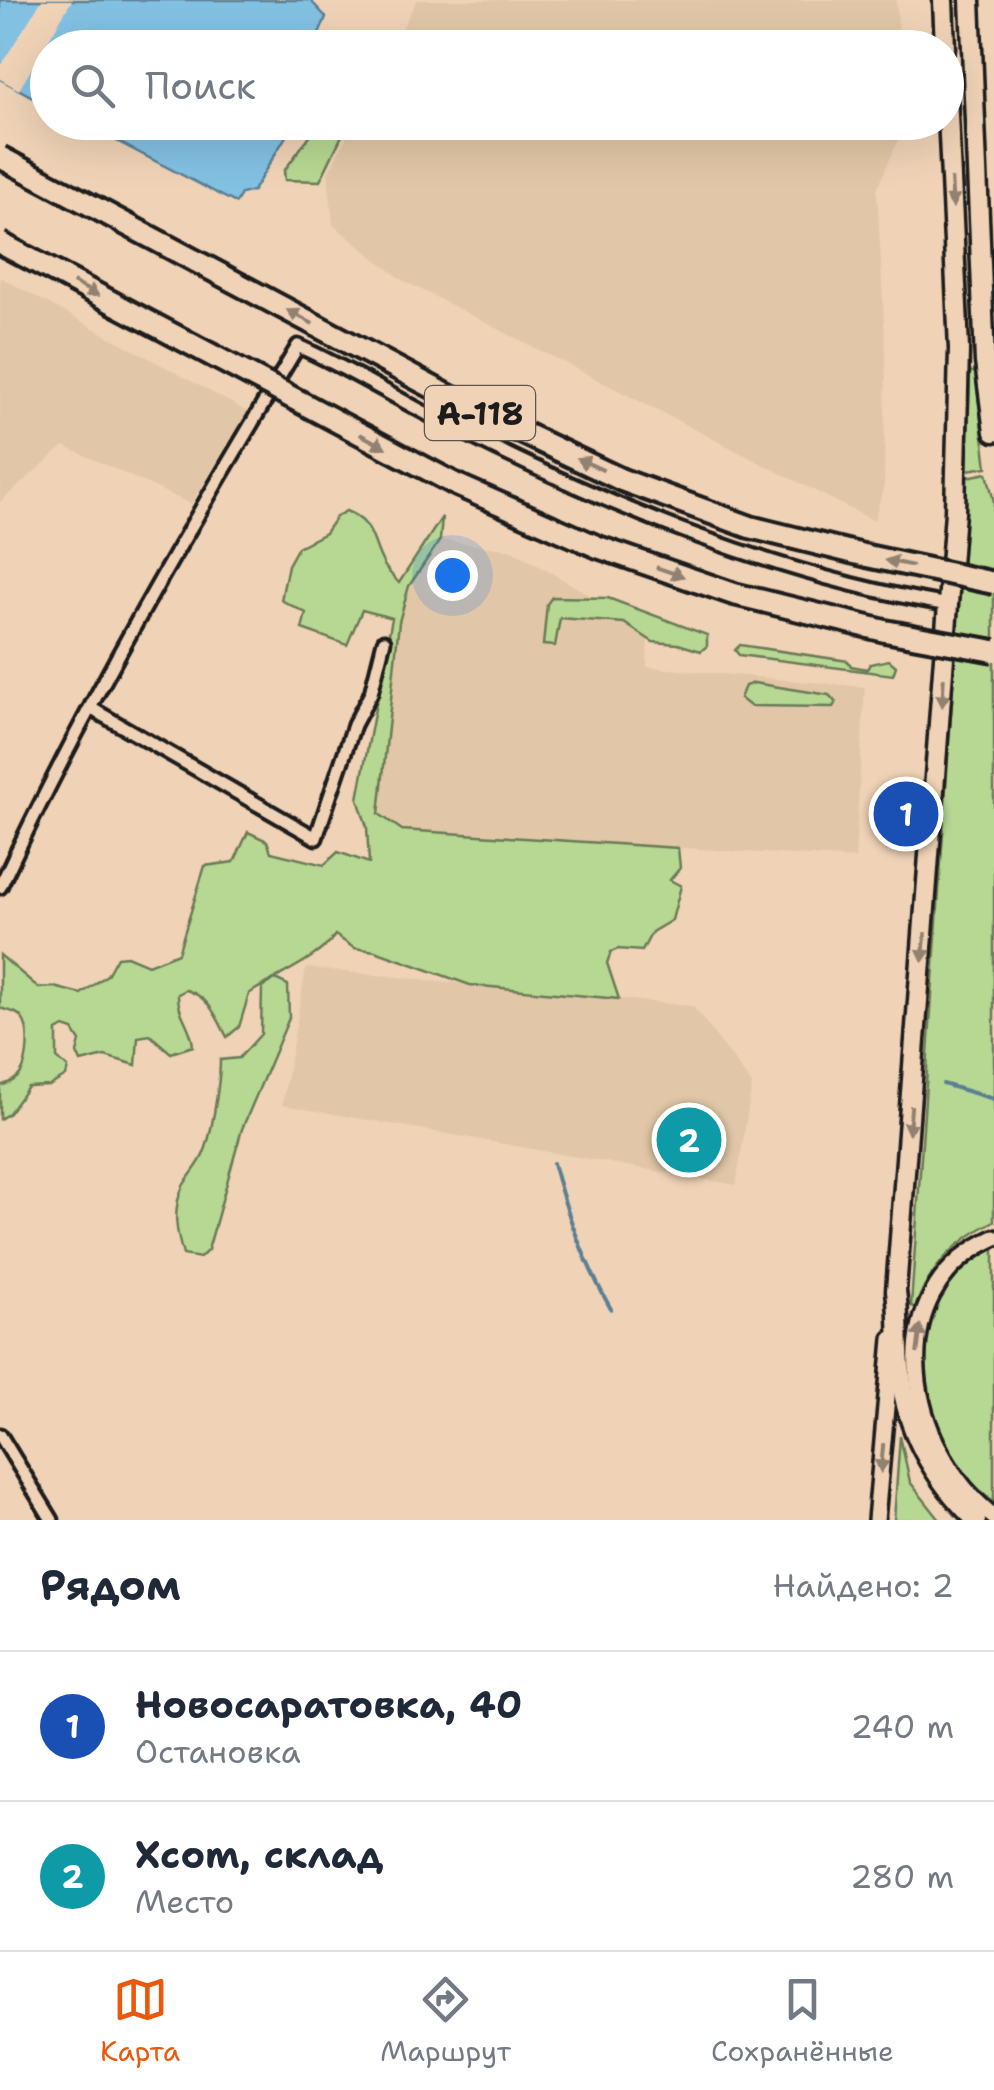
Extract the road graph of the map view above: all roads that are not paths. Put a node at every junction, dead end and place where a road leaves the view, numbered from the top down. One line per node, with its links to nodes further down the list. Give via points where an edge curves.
1 (943, 0): 3 (main road)
2 (970, 0): 7 (main road, via 985,362)
3 (944, 30)
4 (949, 140): 9 (main road, one-way to 9, via 959,349)
5 (0, 157): 8 (highway, А-118, one-way to 5, bridge, via 750,527 622,480 480,413)
6 (0, 243): 11 (highway, А-118, one-way to 11, bridge, via 458,485 580,540 734,594)
7 (994, 432)
8 (994, 583)
9 (948, 605): 12 (street, via 795,568 600,499 298,346); 15 (main road, one-way to 15)
10 (384, 641): 12 (street, via 371,694 354,724 316,838)
11 (994, 651)
12 (92, 709): 13 (street)
13 (0, 888)
14 (994, 1238): 17 (main road, one-way to 14, via 936,1447 922,1411 917,1368 919,1331 938,1285 958,1260)
15 (896, 1291): 19 (main road, one-way to 19); 20 (main road, via 900,1374 915,1435 942,1482)
16 (0, 1435): 18 (street)
17 (994, 1517)
18 (52, 1520)
19 (876, 1520)
20 (976, 1520)

